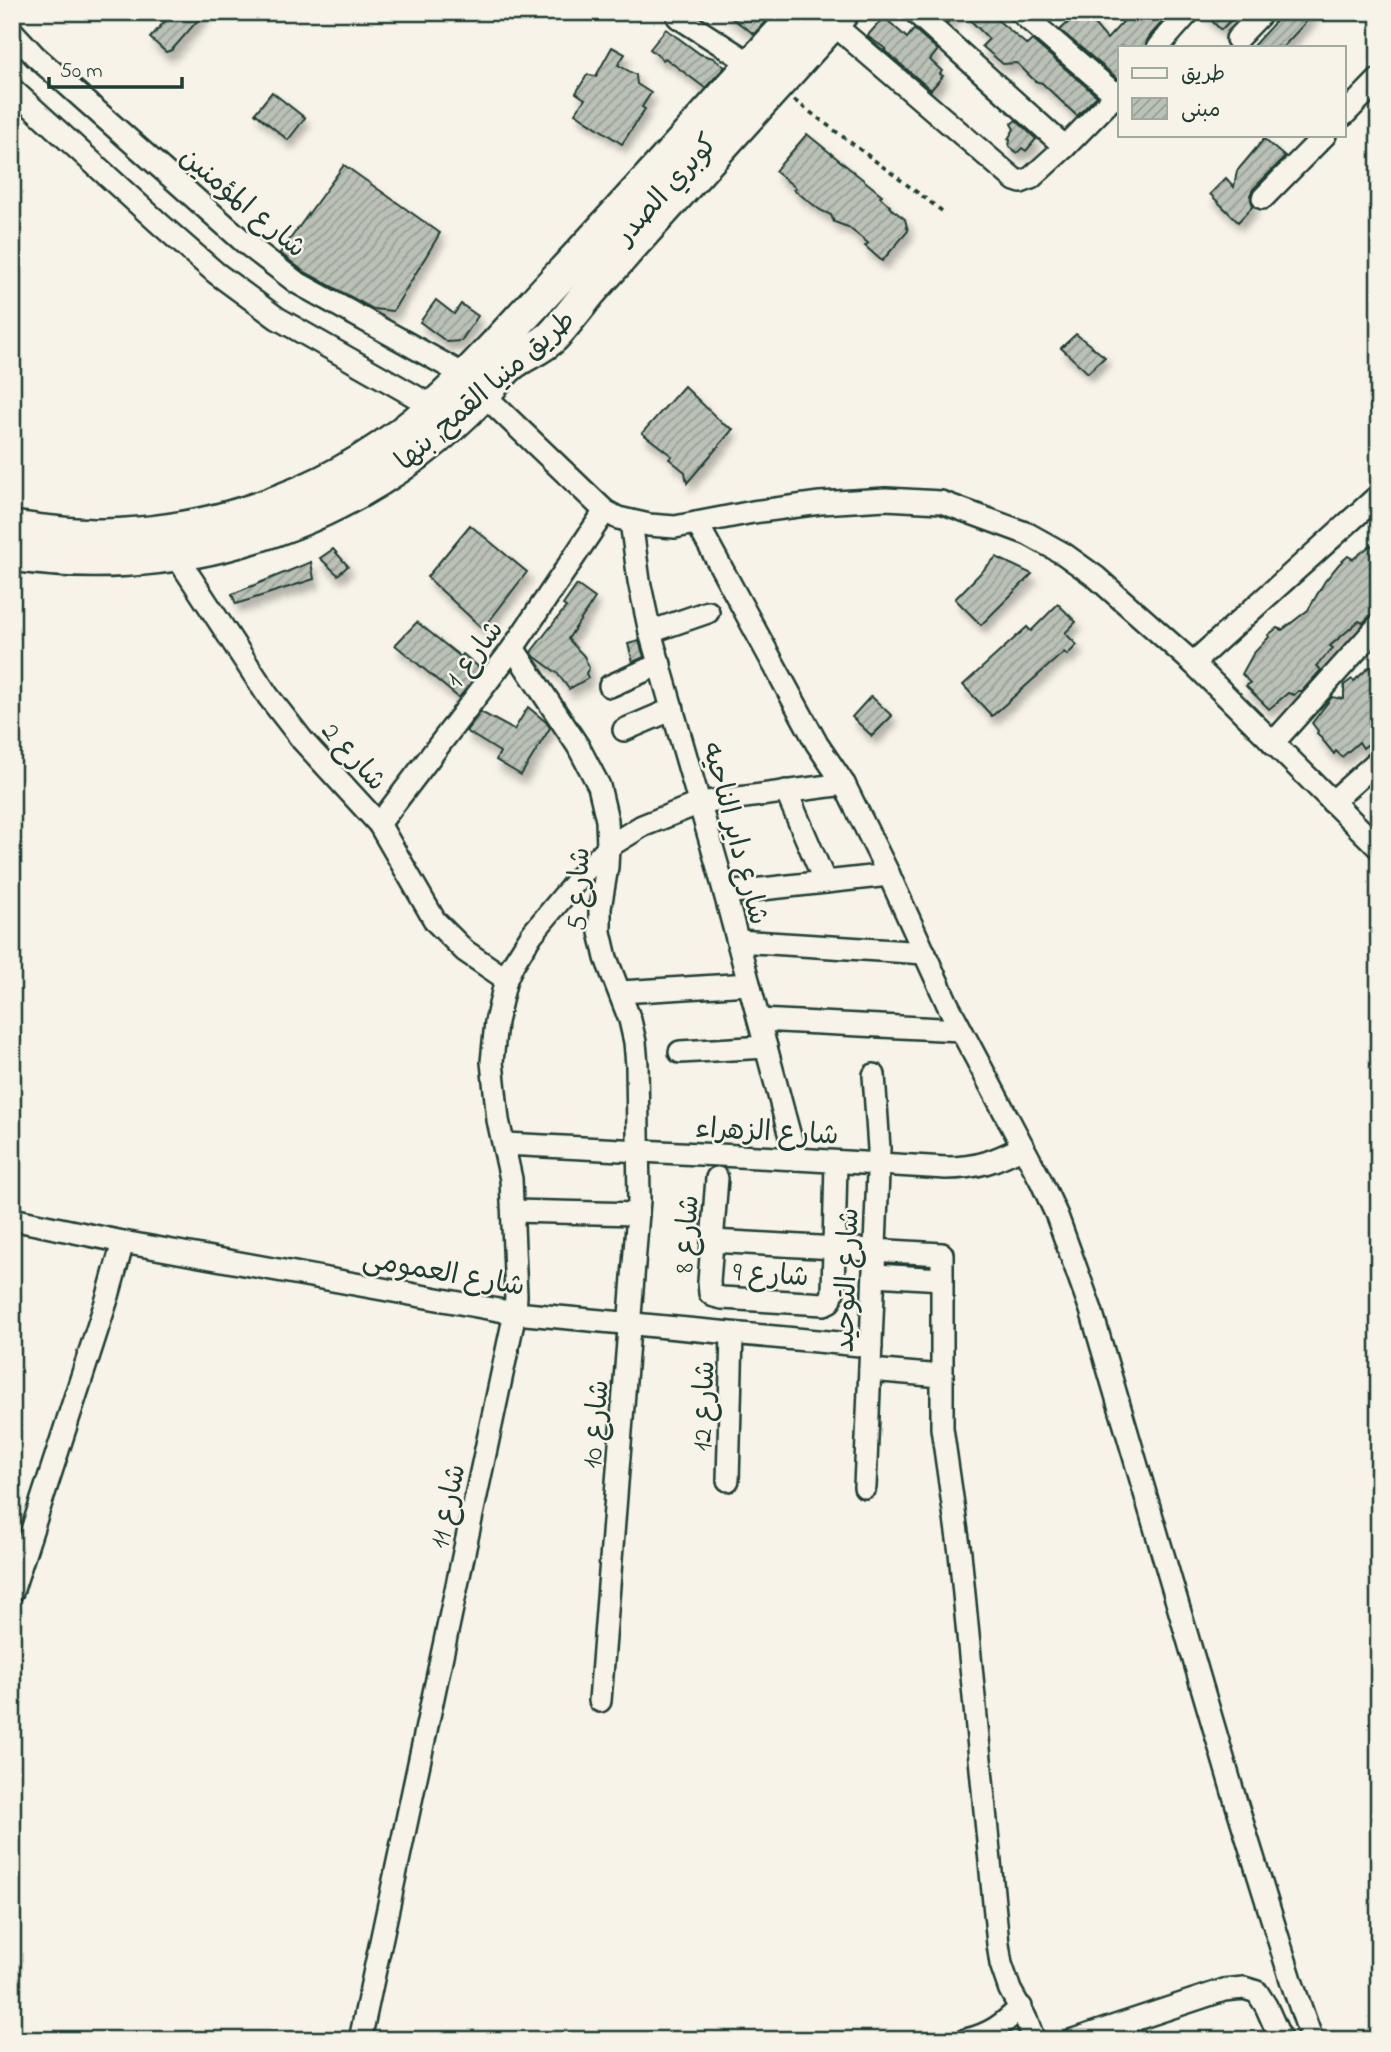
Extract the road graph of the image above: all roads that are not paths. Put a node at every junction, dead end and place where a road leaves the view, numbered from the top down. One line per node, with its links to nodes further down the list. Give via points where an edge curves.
1 (800, 12): 11 (highway, طريق منيا القمح, بنها)
2 (915, 12): 17 (street)
3 (1020, 12): 14 (street)
4 (1189, 12): 10 (street)
5 (1263, 12): 9 (street)
6 (827, 15): 11 (highway, طريق منيا القمح, بنها); 17 (street, via 1015,180 1031,178); 19 (highway, كوبري الصدر, via 638,204); 20 (highway, كوبري الصدر)
7 (678, 17): 11 (street)
8 (12, 32): 21 (street, شارع المؤمنين, via 244,242 308,288)
9 (1237, 39)
10 (1159, 46)
11 (764, 75): 19 (highway, طريق منيا القمح, بنها); 20 (highway, طريق منيا القمح, بنها, via 552,337)
12 (1379, 79): 15 (street)
13 (12, 89): 22 (street, via 216,273 276,318)
14 (1118, 93): 17 (street)
15 (1346, 113)
16 (1324, 136): 18 (street)
17 (1065, 147)
18 (1263, 198)
19 (605, 228): 21 (highway, طريق منيا القمح, بنها)
20 (510, 365): 21 (highway, طريق منيا القمح, بنها)
21 (475, 385): 22 (highway, طريق منيا القمح, بنها); 24 (street, شارع المؤمنين); 29 (highway, طريق منيا القمح, بنها, via 453,424 419,452 344,500 262,534)
22 (434, 407): 27 (highway, طريق منيا القمح, بنها, via 361,462 300,493 236,516 112,535)
23 (1379, 495): 34 (street)
24 (605, 511): 25 (street); 33 (street, شارع 1)
25 (631, 521): 26 (street, via 663,527); 32 (street, شارع داير الناحيه)
26 (697, 523): 34 (street, via 820,503 941,502 1028,534 1064,554); 41 (street, via 817,744)
27 (12, 528)
28 (12, 554): 29 (highway, طريق منيا القمح, بنها, via 101,560)
29 (175, 554): 45 (street, شارع 2, via 268,696)
30 (708, 612): 32 (street)
31 (1379, 625): 39 (street)
32 (650, 632): 35 (street, شارع داير الناحيه)
33 (513, 648): 45 (street, شارع 1); 46 (street, شارع 5, via 599,786)
34 (1193, 663): 39 (street)
35 (660, 664): 36 (street); 37 (street, شارع داير الناحيه)
36 (610, 686)
37 (673, 709): 38 (street); 43 (street, شارع داير الناحيه)
38 (624, 730)
39 (1273, 743): 44 (street)
40 (1379, 760): 44 (street)
41 (844, 783): 42 (street, شارع 11); 48 (street)
42 (786, 791): 43 (street, شارع 11); 49 (street)
43 (700, 803): 46 (street, شارع 11, via 642,826); 50 (street, شارع داير الناحيه)
44 (1332, 803): 47 (street)
45 (379, 824): 53 (street, شارع 2, via 435,921 465,951)
46 (608, 847): 53 (street, شارع 11, via 531,934); 55 (street, شارع 5, via 600,932)
47 (1379, 848)
48 (889, 875): 49 (street); 52 (street)
49 (825, 882): 50 (street)
50 (725, 893): 51 (street, شارع داير الناحيه)
51 (738, 941): 52 (street); 54 (street, شارع داير الناحيه)
52 (925, 953): 57 (street)
53 (506, 979): 61 (street, شارع 11, via 492,1062)
54 (749, 984): 55 (street); 56 (street, شارع داير الناحيه)
55 (621, 992): 63 (street, شارع 5, via 635,1042)
56 (759, 1020): 57 (street); 58 (street, شارع داير الناحيه)
57 (961, 1030): 62 (street)
58 (766, 1047): 59 (street); 64 (street, شارع داير الناحيه)
59 (680, 1052)
60 (874, 1075): 66 (street, شارع التوحيد)
61 (505, 1144): 63 (street, شارع الزهراء); 68 (street, شارع 11)
62 (1023, 1147): 66 (street, شارع الزهراء, via 970,1168); 94 (street, via 1080,1277 1227,1773)
63 (639, 1152): 64 (street, شارع الزهراء); 69 (street, شارع 10)
64 (796, 1159): 65 (street, شارع الزهراء)
65 (836, 1162): 66 (street, شارع الزهراء); 73 (street)
66 (878, 1164): 74 (street, شارع التوحيد)
67 (717, 1178): 71 (street, شارع 8)
68 (513, 1211): 69 (street); 78 (street, شارع 11)
69 (638, 1214): 79 (street, شارع 10)
70 (12, 1219): 72 (street, شارع العمومى)
71 (712, 1241): 73 (street); 77 (street, شارع 8)
72 (123, 1242): 78 (street, شارع العمومى); 86 (street)
73 (835, 1249): 74 (street); 77 (street, شارع 9, via 830,1301 722,1298)
74 (875, 1252): 75 (street, شارع التوحيد); 76 (street, via 942,1254)
75 (875, 1275): 76 (street); 81 (street, شارع التوحيد)
76 (942, 1279): 83 (street)
77 (710, 1293)
78 (515, 1313): 79 (street, شارع العمومى); 89 (street, شارع 11)
79 (630, 1325): 80 (street, شارع العمومى); 87 (street, شارع 10)
80 (732, 1334): 81 (street, شارع العمومى); 84 (street, شارع 12)
81 (871, 1346): 82 (street, شارع التوحيد)
82 (870, 1370): 83 (street); 85 (street, شارع التوحيد)
83 (942, 1376): 88 (street, via 942,1429 960,1553 998,1944 1010,1990)
84 (728, 1480)
85 (865, 1487)
86 (12, 1592)
87 (600, 1701)
88 (1023, 2012): 90 (street, via 999,2028); 91 (street)
89 (360, 2040)
90 (966, 2040)
91 (1034, 2040)
92 (1073, 2040): 93 (street, via 1224,1990 1244,1988 1257,1992)
93 (1281, 2040)
94 (1312, 2040)

